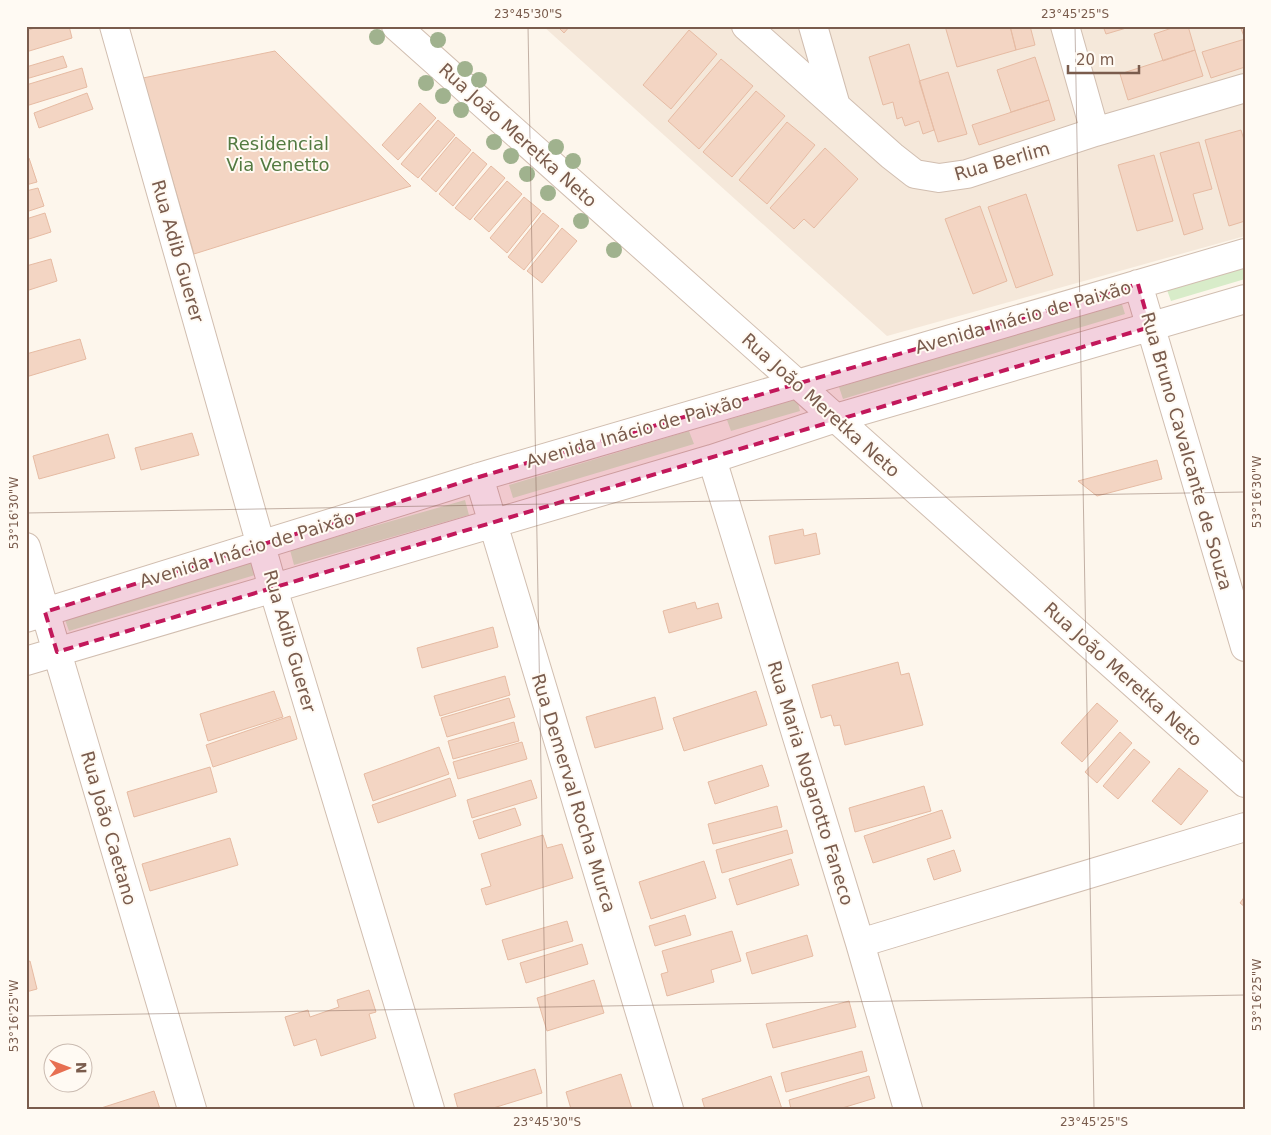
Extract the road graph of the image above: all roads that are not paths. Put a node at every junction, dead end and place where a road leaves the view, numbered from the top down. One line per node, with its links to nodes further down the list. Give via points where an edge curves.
1 (114, 26): 18 (street, Rua Adib Guerer)
2 (396, 26): 13 (street, Rua João Meretka Neto)
3 (746, 26): 7 (street, Rua Berlim)
4 (813, 26): 7 (street)
5 (1065, 26): 8 (street)
6 (1245, 88): 8 (street, Rua Berlim)
7 (836, 106): 8 (street, Rua Berlim, via 916,174 939,178 967,174)
8 (1095, 132)
9 (1245, 252): 10 (street, Avenida Inácio de Paixão)
10 (1138, 284): 12 (street, Rua Bruno Cavalcante de Souza); 13 (street, Avenida Inácio de Paixão)
11 (1245, 300): 12 (street)
12 (1150, 327): 14 (street); 22 (street, Rua Bruno Cavalcante de Souza)
13 (796, 383): 14 (street, Rua João Meretka Neto); 16 (street, Avenida Inácio de Paixão)
14 (836, 418): 15 (street); 25 (street, Rua João Meretka Neto)
15 (712, 459): 17 (street); 27 (street, Rua Maria Nogarotto Faneco)
16 (479, 476): 17 (street, Rua Demerval Rocha Murca); 18 (street, Avenida Inácio de Paixão)
17 (493, 523): 20 (street); 30 (street, Rua Demerval Rocha Murca)
18 (262, 544): 20 (street, Rua Adib Guerer); 21 (street, Avenida Inácio de Paixão)
19 (26, 547): 21 (street, Rua João Caetano)
20 (273, 588): 23 (street); 29 (street, Rua Adib Guerer)
21 (36, 615): 23 (street, Rua João Caetano)
22 (1245, 647)
23 (57, 652): 24 (street); 28 (street, Rua João Caetano)
24 (26, 661)
25 (1245, 783)
26 (1245, 827): 27 (street)
27 (860, 943): 31 (street, Rua Maria Nogarotto Faneco)
28 (192, 1109)
29 (430, 1109)
30 (669, 1109)
31 (908, 1109)

